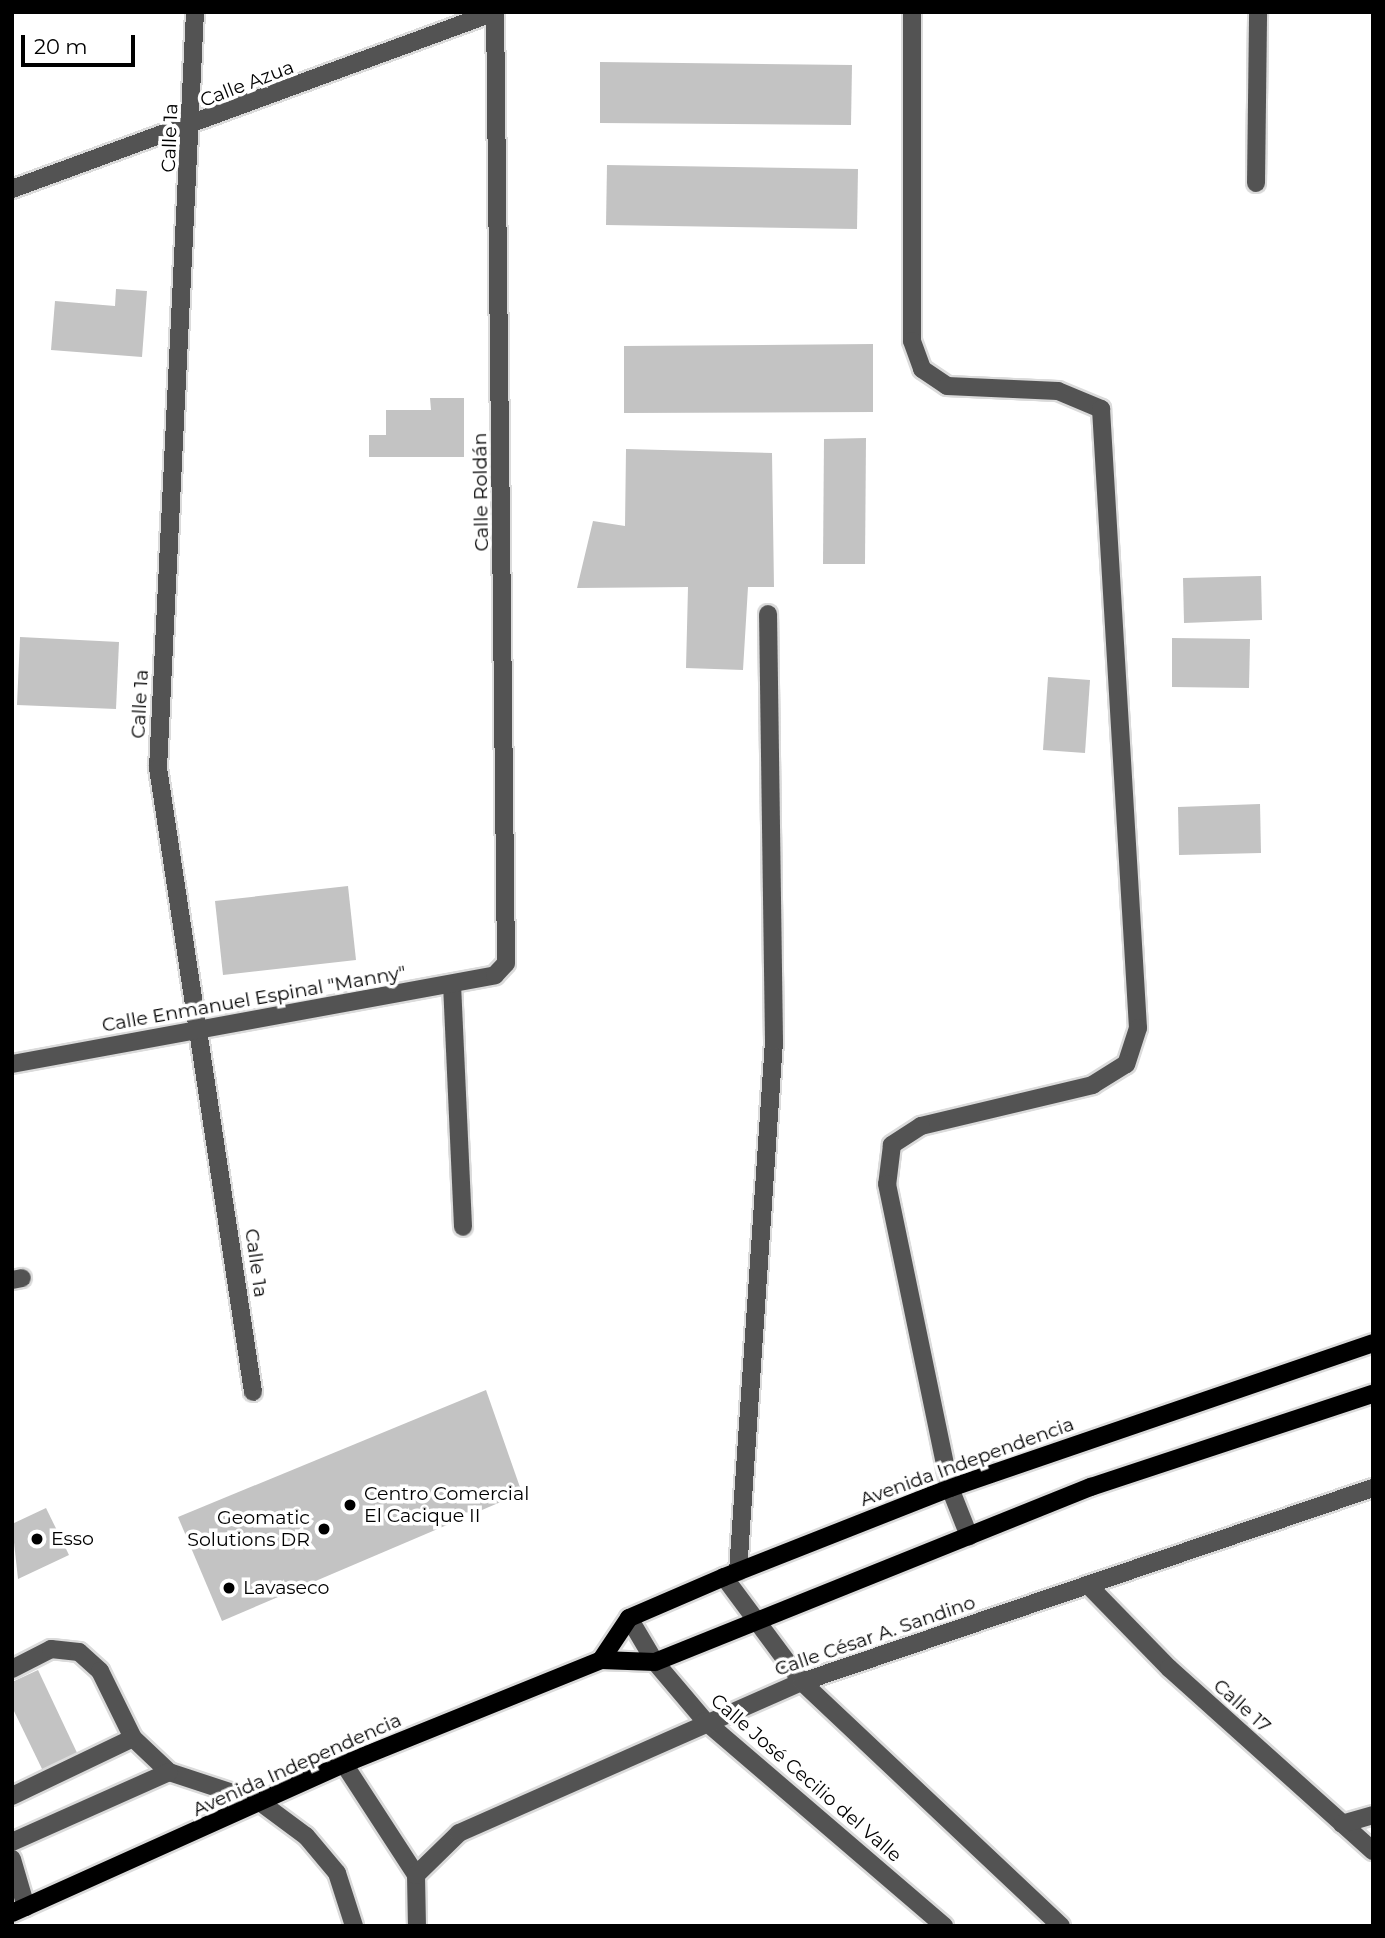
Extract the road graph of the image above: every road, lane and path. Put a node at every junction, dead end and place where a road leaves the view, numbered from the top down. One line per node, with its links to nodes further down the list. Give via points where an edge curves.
1 (195, 12): 5 (street, Calle 1a)
2 (495, 12): 5 (street, Calle Azua); 9 (street, Calle Roldán)
3 (912, 12): 17 (street, via 912,341 922,369 933,379 970,390 1078,395 1101,409 1138,1028 1126,1064 1103,1080 921,1126 892,1145 887,1184)
4 (1258, 12): 6 (street)
5 (192, 127): 7 (street, Calle Azua); 11 (street, Calle 1a, via 158,768)
6 (1256, 183)
7 (12, 189)
8 (768, 614): 20 (street, via 774,1041)
9 (502, 970): 10 (street, Calle Enmanuel Espinal "Manny")
10 (452, 984): 11 (street, Calle Enmanuel Espinal "Manny"); 13 (street)
11 (201, 1032): 12 (street, Calle Enmanuel Espinal "Manny"); 15 (street, Calle 1a)
12 (12, 1064)
13 (463, 1227)
14 (1373, 1343): 17 (main road, Avenida Independencia)
15 (253, 1392)
16 (1373, 1394): 19 (main road, Avenida Independencia, via 1091,1487)
17 (950, 1488): 19 (street); 20 (main road, Avenida Independencia)
18 (1373, 1488): 21 (street, Calle César A. Sandino)
19 (969, 1536): 23 (main road, Avenida Independencia)
20 (731, 1575): 22 (main road, Avenida Independencia); 23 (street)
21 (1088, 1585): 27 (street, Calle César A. Sandino); 35 (street, Calle 17)
22 (629, 1618): 24 (main road); 25 (street, Calle José Cecilio del Valle)
23 (753, 1624): 25 (main road, Avenida Independencia); 27 (street)
24 (601, 1660): 25 (main road, Avenida Independencia); 30 (main road, Avenida Independencia)
25 (655, 1662): 28 (street, Calle José Cecilio del Valle)
26 (12, 1669): 29 (street, via 51,1649 79,1652 100,1671)
27 (802, 1682): 28 (street, Calle César A. Sandino); 44 (street)
28 (705, 1721): 39 (street, Calle César A. Sandino, via 459,1833); 43 (street, Calle José Cecilio del Valle)
29 (133, 1738): 31 (street); 32 (street)
30 (344, 1764): 33 (main road, Avenida Independencia); 39 (street)
31 (169, 1772): 33 (street); 36 (street)
32 (12, 1796)
33 (260, 1802): 40 (main road, Avenida Independencia); 41 (street, via 306,1836 337,1872)
34 (1373, 1815): 35 (street)
35 (1342, 1825): 37 (street, Calle 17)
36 (12, 1842)
37 (1373, 1851)
38 (12, 1859): 40 (street)
39 (416, 1875): 42 (street)
40 (19, 1910)
41 (354, 1926)
42 (417, 1926)
43 (944, 1926)
44 (1061, 1926)

